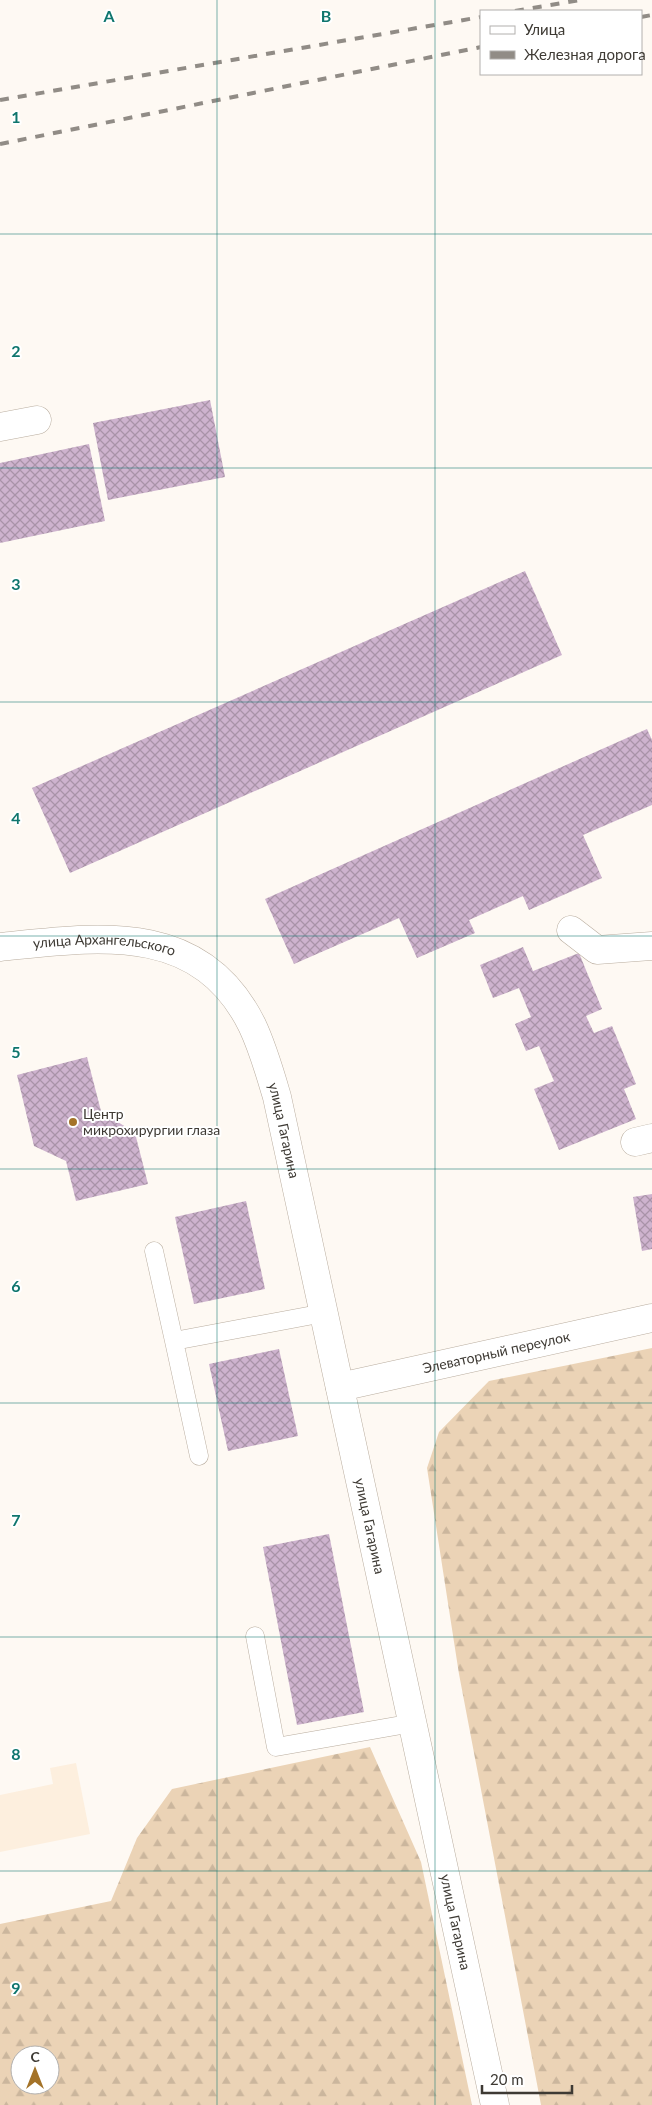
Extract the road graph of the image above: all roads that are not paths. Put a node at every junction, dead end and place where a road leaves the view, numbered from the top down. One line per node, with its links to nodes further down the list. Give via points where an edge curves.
1 (37, 420): 2 (street)
2 (0, 427)
3 (571, 930): 4 (street, via 597,950)
4 (652, 946)
5 (0, 947): 6 (street, улица Архангельского, via 70,940 121,940 162,947 186,955)
6 (204, 966): 8 (street, улица Гагарина, via 225,985 239,1004 252,1025 269,1069)
7 (154, 1251): 10 (lane)
8 (324, 1313): 10 (lane); 11 (street, улица Гагарина)
9 (652, 1318): 11 (street, Элеваторный переулок)
10 (174, 1341): 12 (lane)
11 (340, 1387): 14 (street, улица Гагарина)
12 (199, 1456)
13 (255, 1636): 14 (lane, via 276,1747)
14 (413, 1723): 15 (street, улица Гагарина)
15 (495, 2105)

